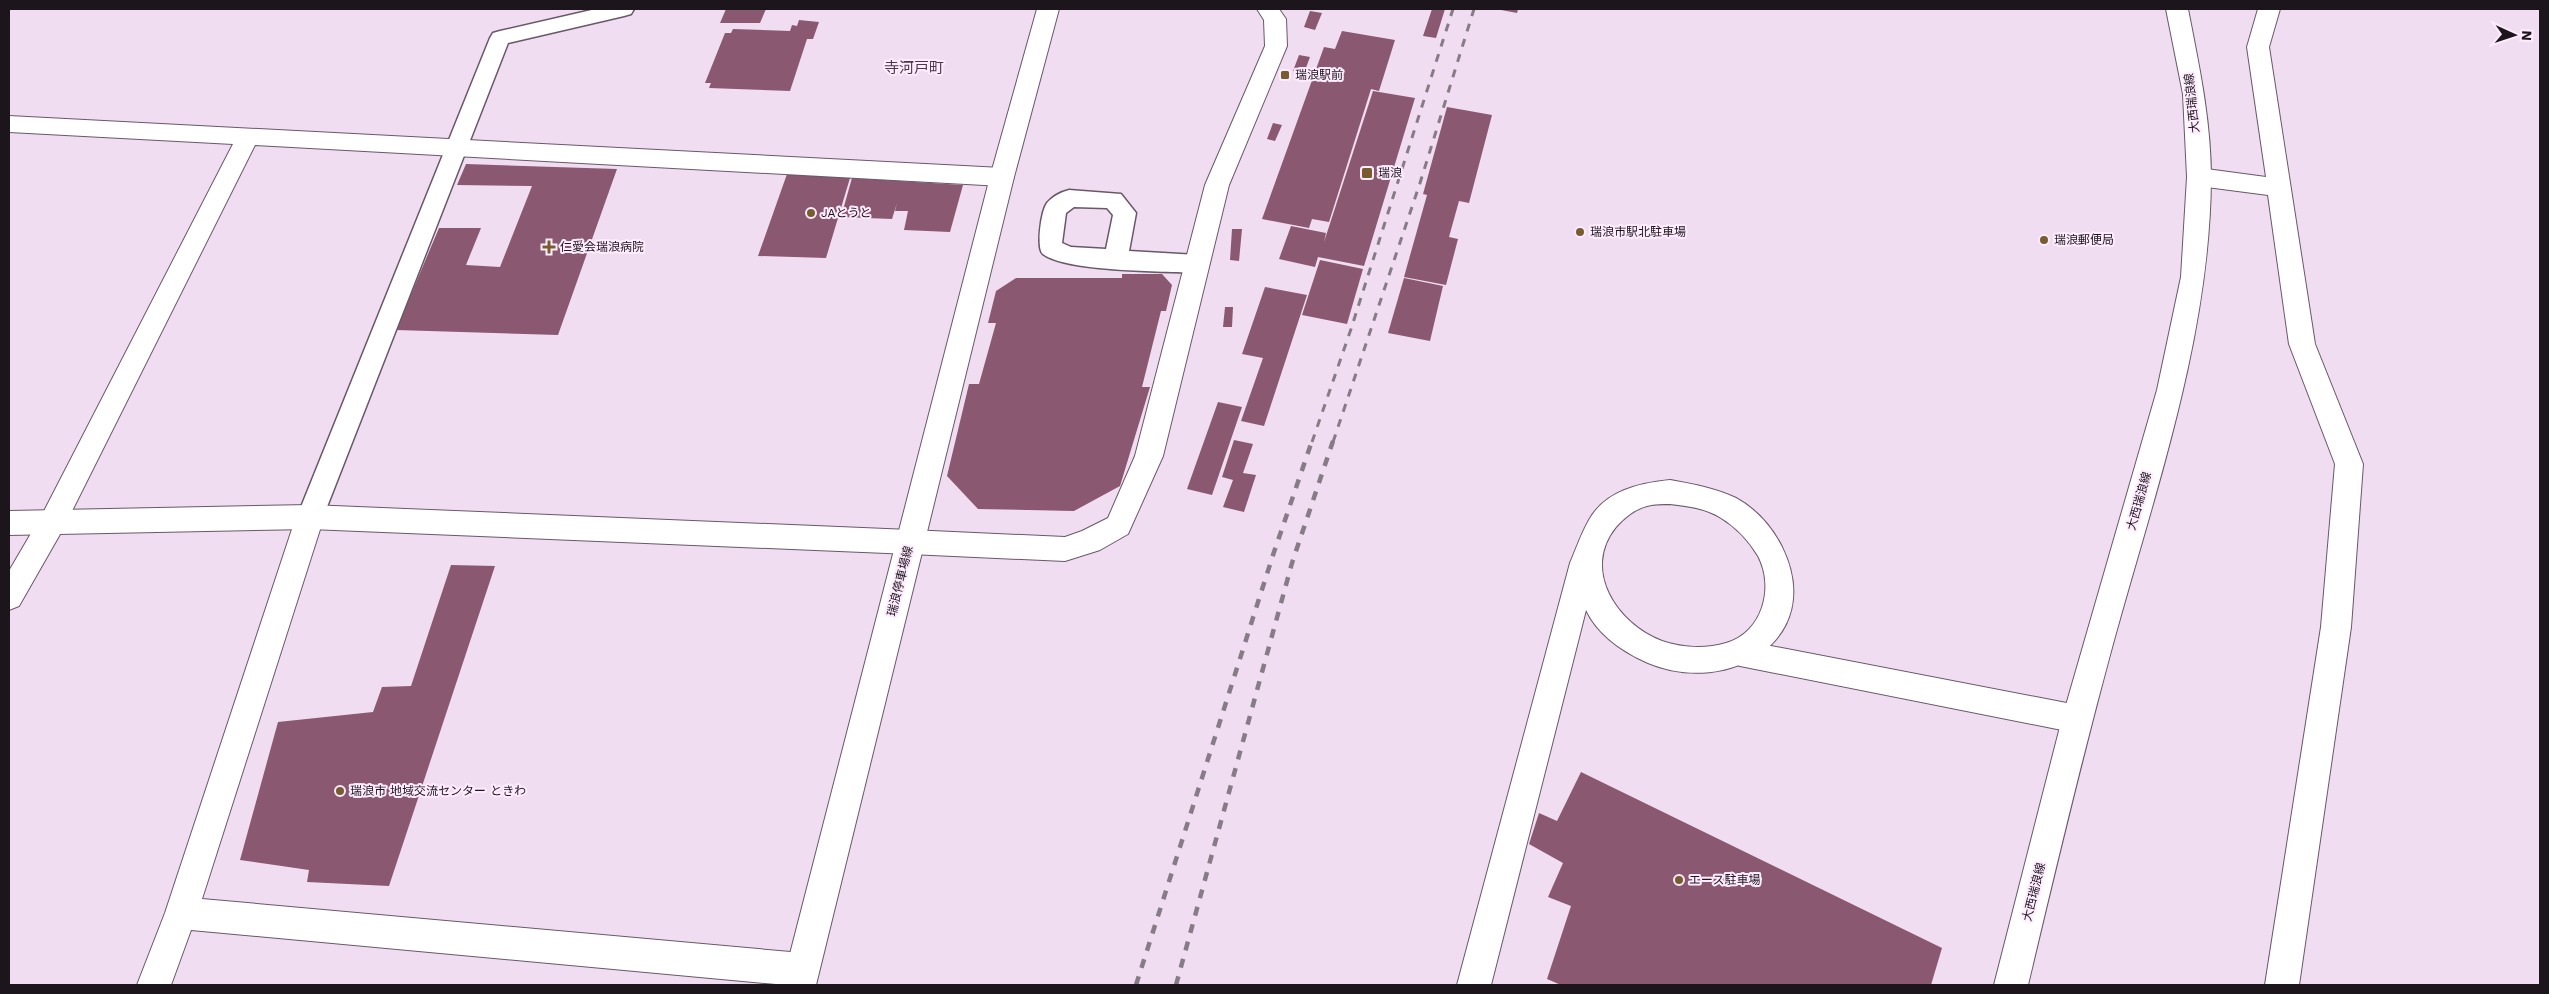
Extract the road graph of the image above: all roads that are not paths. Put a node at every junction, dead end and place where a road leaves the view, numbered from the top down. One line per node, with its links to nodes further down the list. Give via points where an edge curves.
1 (624, 9): 8 (lane, via 500,38)
2 (1048, 9): 9 (street, 瑞浪停車場線)
3 (1268, 9): 13 (street, via 1276,19 1276,46 1217,185)
4 (2177, 9): 10 (street, 大西瑞浪線, via 2194,94)
5 (2269, 9): 11 (street, via 2258,47)
6 (9, 124): 7 (street)
7 (248, 137): 8 (street); 15 (street)
8 (457, 148): 9 (street); 14 (lane)
9 (1002, 177): 17 (street, 瑞浪停車場線)
10 (2199, 178): 11 (street); 21 (street, 大西瑞浪線, via 2193,277 2170,390)
11 (2280, 188): 27 (street, via 2302,344 2349,464 2336,627)
12 (1116, 259): 13 (lane)
13 (1197, 264): 17 (street, via 1149,456 1118,526 1066,548)
14 (310, 517): 15 (street); 17 (street); 22 (street)
15 (53, 521): 16 (street); 19 (street)
16 (9, 523)
17 (910, 542): 23 (street, 瑞浪停車場線)
18 (1587, 552): 20 (street, via 1588,579 1598,606 1619,630 1646,649 1678,660 1710,661); 20 (street, via 1597,528 1609,515 1640,496 1678,493 1701,497 1731,509 1756,530 1773,555 1781,583 1778,612 1763,635); 25 (street)
19 (9, 597)
20 (1740, 653): 21 (street)
21 (2077, 719): 26 (street, 大西瑞浪線)
22 (181, 913): 23 (street); 24 (street)
23 (800, 978)
24 (154, 985)
25 (1474, 985)
26 (2011, 985)
27 (2282, 985)

